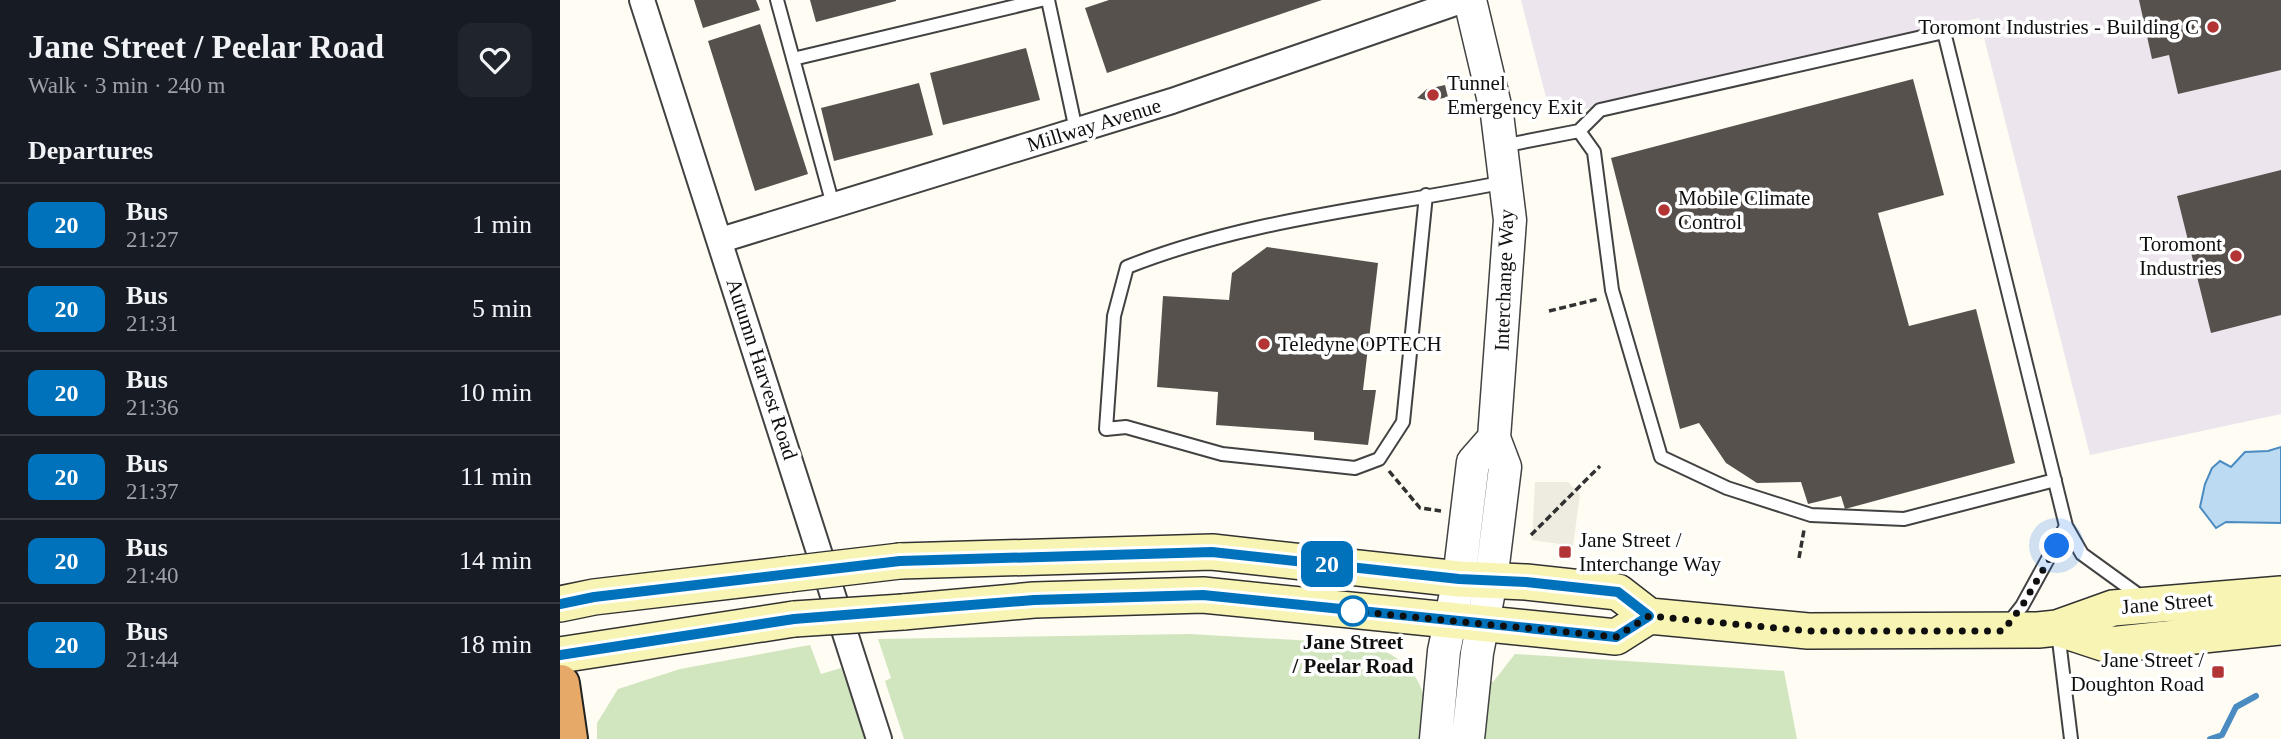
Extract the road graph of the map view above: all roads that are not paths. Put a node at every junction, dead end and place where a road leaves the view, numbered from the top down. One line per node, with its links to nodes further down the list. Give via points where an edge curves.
1 (642, 0): 14 (street, Autumn Harvest Road)
2 (777, 0): 7 (lane)
3 (1041, 0): 7 (lane)
4 (1048, 0): 8 (lane)
5 (1464, 0): 8 (street, Millway Avenue)
6 (1470, 0): 10 (street, Interchange Way)
7 (793, 59): 13 (lane)
8 (1076, 130): 13 (street, Millway Avenue)
9 (1579, 131): 10 (lane); 15 (lane, via 1594,152 1614,295 1661,457 1727,488 1807,514 1904,519); 15 (lane, via 1600,110 1944,32)
10 (1501, 146): 11 (street, Interchange Way)
11 (1505, 182): 12 (lane); 17 (street, Interchange Way, via 1510,220 1494,438 1473,462)
12 (1426, 195): 12 (lane, via 1346,208 1181,246 1127,267 1114,316 1106,429 1126,427 1222,454 1355,467 1378,459 1403,422)
13 (833, 205): 14 (street, Millway Avenue)
14 (721, 240): 29 (street, Autumn Harvest Road)
15 (2054, 480): 16 (lane)
16 (2066, 526): 19 (lane, via 2082,554 2127,588 2137,595); 25 (lane)
17 (1475, 580): 20 (main road, bridge, via 1212,552 900,561); 21 (main road, via 1618,592); 22 (street, Interchange Way)
18 (2281, 595): 19 (main road, Jane Street)
19 (2171, 602): 24 (main road, Jane Street, via 2113,608)
20 (560, 604)
21 (1649, 616): 22 (main road, via 1616,637); 25 (main road, Jane Street, via 1808,631)
22 (1467, 623): 26 (main road, bridge, via 1203,595 1034,600 794,619); 30 (street, via 1444,651); 31 (street)
23 (2281, 627): 24 (main road, Jane Street, via 2109,645)
24 (2057, 628): 25 (main road, Jane Street); 32 (lane)
25 (2003, 631)
26 (560, 655)
27 (560, 684): 28 (highway)
28 (568, 739)
29 (879, 739)
30 (1436, 739)
31 (1468, 739)
32 (2071, 739)

